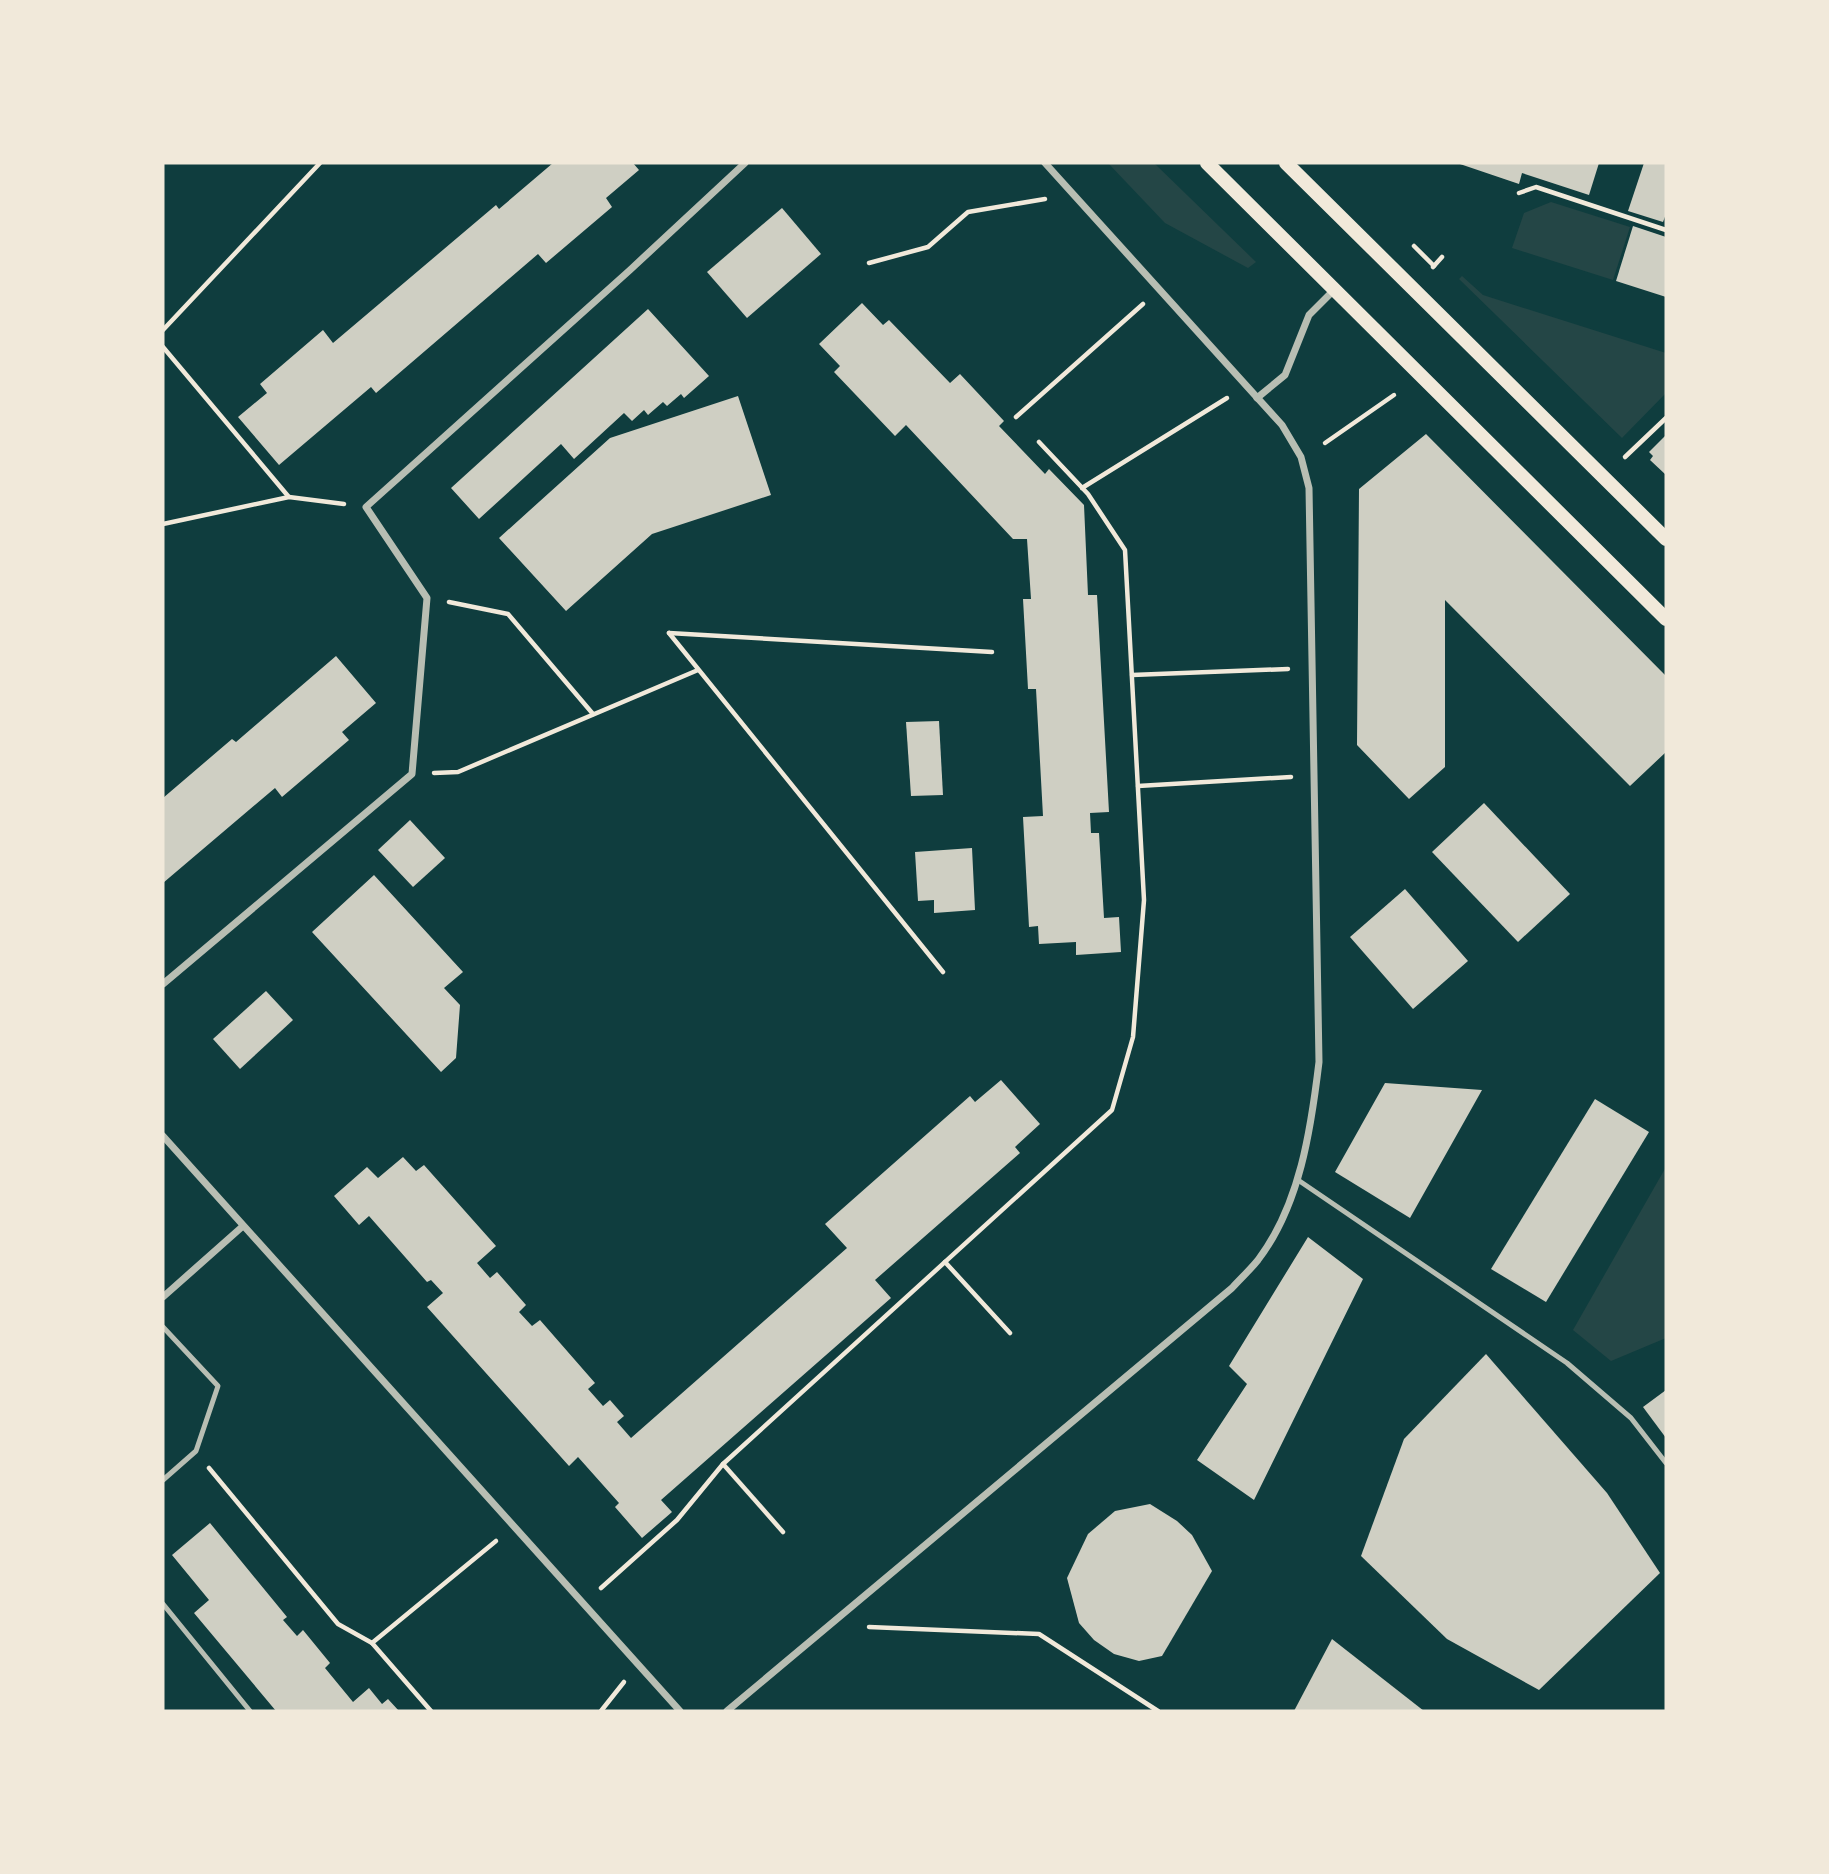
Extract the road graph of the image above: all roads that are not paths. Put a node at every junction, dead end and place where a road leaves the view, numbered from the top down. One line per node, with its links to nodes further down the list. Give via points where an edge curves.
1 (746, 163): 9 (street, via 366,507 427,598 412,774)
2 (1045, 163): 6 (street)
3 (1207, 163): 5 (main road)
4 (1286, 163): 7 (main road)
5 (1334, 290): 6 (street, via 1309,315 1285,375); 8 (main road)
6 (1258, 398): 11 (street, via 1301,457 1309,488 1319,1062)
7 (1666, 539)
8 (1666, 619)
9 (163, 984)
10 (163, 1136): 12 (street)
11 (1298, 1180): 15 (lane, via 1567,1363 1631,1418); 20 (street, via 1259,1258 1232,1288)
12 (243, 1226): 13 (street); 19 (street)
13 (163, 1297)
14 (163, 1327): 16 (lane, via 218,1386 196,1451)
15 (1666, 1463)
16 (163, 1480)
17 (163, 1604): 18 (lane)
18 (250, 1711)
19 (680, 1711)
20 (727, 1711)

